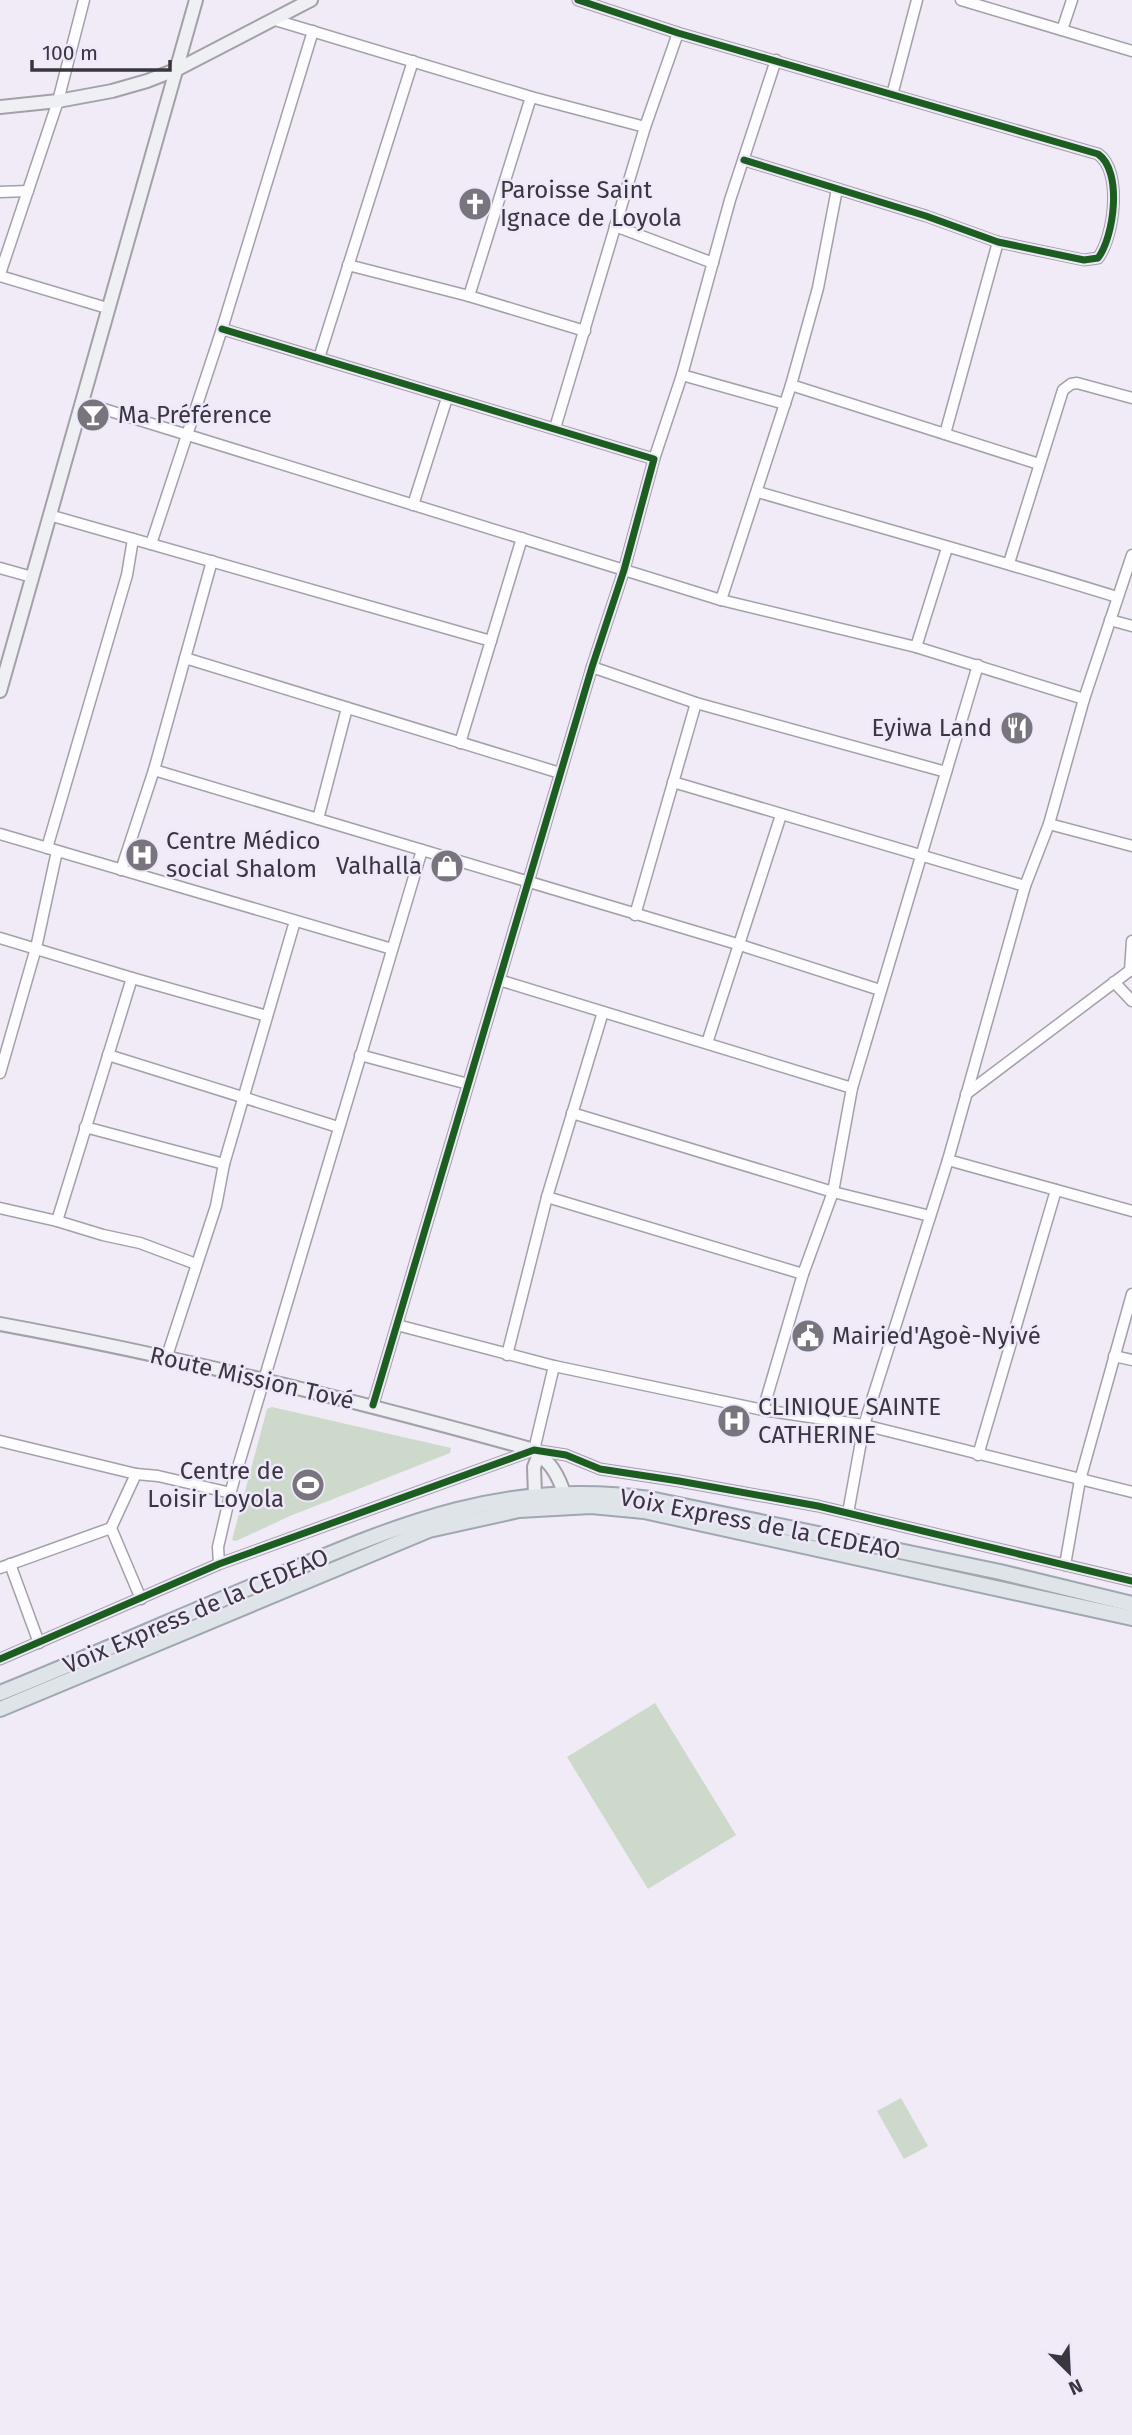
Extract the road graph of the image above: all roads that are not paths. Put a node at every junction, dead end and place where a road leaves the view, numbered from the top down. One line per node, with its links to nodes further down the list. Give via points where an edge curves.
1 (84, 0): 18 (street)
2 (196, 0): 15 (street)
3 (311, 0): 8 (street)
4 (578, 0): 11 (street)
5 (917, 0): 16 (street)
6 (961, 0): 9 (street)
7 (1072, 0): 9 (street)
8 (275, 20): 10 (street); 15 (street)
9 (1062, 30): 12 (street)
10 (313, 31): 14 (street); 32 (street)
11 (678, 33): 13 (street); 20 (street)
12 (1132, 51)
13 (776, 60): 16 (street); 21 (street)
14 (413, 61): 17 (street); 28 (street)
15 (178, 69): 18 (street, via 112,91); 31 (street)
16 (892, 95): 26 (street, via 1104,158 1112,176 1113,206 1108,237 1098,258 1084,260)
17 (531, 97): 20 (street); 30 (street)
18 (58, 101): 19 (street); 23 (street)
19 (0, 107)
20 (645, 127): 25 (street)
21 (744, 160): 22 (street); 27 (street)
22 (837, 189): 26 (street); 36 (street)
23 (28, 191): 24 (street); 29 (street)
24 (0, 192)
25 (615, 226): 27 (street); 33 (street)
26 (998, 242): 42 (street)
27 (713, 263): 35 (street)
28 (348, 265): 30 (street); 34 (street)
29 (0, 275): 31 (street)
30 (469, 296): 33 (street)
31 (107, 308): 39 (street)
32 (222, 330): 34 (street); 43 (street)
33 (585, 331): 41 (street)
34 (319, 358): 37 (street)
35 (682, 375): 40 (street); 44 (street)
36 (791, 385): 40 (street); 42 (street)
37 (447, 398): 41 (street); 47 (street)
38 (1132, 398): 45 (street, via 1077,383 1067,386 1059,397)
39 (81, 402): 43 (street); 48 (street)
40 (785, 404): 46 (street)
41 (555, 428): 44 (street)
42 (945, 434): 45 (street)
43 (185, 435): 47 (street); 51 (street)
44 (654, 459): 57 (street)
45 (1039, 464): 55 (street)
46 (758, 492): 52 (street); 60 (street)
47 (413, 505): 49 (street)
48 (49, 515): 50 (street); 58 (street)
49 (522, 538): 57 (street); 63 (street)
50 (133, 539): 51 (street); 82 (street)
51 (151, 544): 54 (street)
52 (947, 548): 55 (street); 64 (street)
53 (1132, 555): 59 (street)
54 (212, 561): 63 (street); 65 (street)
55 (1009, 563): 59 (street)
56 (0, 568): 58 (street)
57 (624, 570): 60 (street); 67 (street)
58 (32, 577): 68 (street)
59 (1117, 597): 61 (street)
60 (721, 600): 64 (street)
61 (1110, 620): 62 (street); 69 (street)
62 (1132, 626)
63 (491, 641): 72 (street)
64 (916, 647): 66 (street)
65 (185, 658): 71 (street); 73 (street)
66 (978, 665): 69 (street); 74 (street)
67 (592, 667): 70 (street); 75 (street)
68 (0, 691)
69 (1084, 699): 79 (street)
70 (696, 703): 74 (street); 76 (street)
71 (347, 708): 72 (street); 78 (street)
72 (460, 743): 75 (street)
73 (154, 770): 78 (street); 85 (street)
74 (946, 772): 84 (street)
75 (561, 773): 86 (street)
76 (673, 782): 77 (street); 88 (street)
77 (781, 815): 84 (street); 92 (street)
78 (318, 819): 83 (street)
79 (1049, 824): 81 (street); 87 (street)
80 (0, 834): 82 (street)
81 (1132, 846)
82 (52, 850): 85 (street); 93 (street)
83 (422, 850): 86 (street); 94 (street)
84 (921, 855): 87 (street); 99 (street)
85 (121, 870): 89 (street)
86 (528, 882): 88 (street); 97 (street)
87 (1025, 886): 109 (street)
88 (635, 915): 92 (street)
89 (295, 921): 94 (street); 102 (street)
90 (0, 938): 93 (street)
91 (1132, 941): 95 (street)
92 (737, 944): 99 (street); 103 (street)
93 (36, 948): 96 (street); 106 (street)
94 (392, 948): 105 (street)
95 (1131, 970): 98 (street)
96 (132, 978): 102 (street); 104 (street)
97 (499, 980): 101 (street); 107 (street)
98 (1114, 982): 100 (street); 109 (street)
99 (880, 990): 108 (street)
100 (1132, 1001)
101 (603, 1012): 103 (street); 111 (street)
102 (267, 1016): 110 (street)
103 (707, 1043): 108 (street)
104 (108, 1055): 110 (street); 113 (street)
105 (360, 1055): 107 (street); 112 (street)
106 (0, 1073)
107 (468, 1084): 127 (street)
108 (852, 1088): 117 (street)
109 (966, 1094): 114 (street)
110 (242, 1097): 112 (street); 115 (street)
111 (572, 1113): 117 (street); 118 (street)
112 (338, 1127): 133 (street)
113 (85, 1128): 115 (street); 122 (street)
114 (948, 1160): 116 (street); 121 (street)
115 (224, 1164): 123 (street, via 216,1206)
116 (1056, 1190): 120 (street); 139 (street)
117 (833, 1192): 121 (street); 124 (street)
118 (547, 1197): 124 (street); 128 (street)
119 (0, 1208): 122 (street)
120 (1132, 1211)
121 (930, 1216): 136 (street)
122 (57, 1221): 123 (street)
123 (196, 1264): 130 (street)
124 (803, 1274): 135 (street)
125 (1132, 1294): 129 (street)
126 (0, 1324): 130 (street, Route Mission Tové)
127 (397, 1325): 128 (street); 134 (street)
128 (506, 1355): 132 (street)
129 (1114, 1356): 131 (street); 141 (street)
130 (166, 1359): 133 (street, Route Mission Tové)
131 (1132, 1360)
132 (554, 1366): 135 (street); 138 (street)
133 (265, 1381): 134 (street, Route Mission Tové); 143 (street)
134 (373, 1405): 138 (street, Route Mission Tové)
135 (763, 1410): 136 (street)
136 (864, 1426): 139 (street); 146 (street)
137 (0, 1441): 140 (street)
138 (536, 1453): 144 (street); 145 (street, via 547,1462); 146 (street, via 566,1455 600,1469); 148 (street, via 494,1462)
139 (978, 1455): 141 (street)
140 (136, 1474): 143 (street); 147 (street)
141 (1080, 1480): 142 (street); 149 (street)
142 (1132, 1492)
143 (231, 1493): 148 (street, via 218,1547)
144 (535, 1495): 145 (main road, Voix Express de la CEDEAO); 158 (main road, Voix Express de la CEDEAO, via 456,1509 387,1530)
145 (566, 1501): 151 (main road, via 644,1511); 159 (main road, via 429,1530)
146 (848, 1513): 149 (street)
147 (111, 1528): 150 (street); 153 (street)
148 (219, 1564): 153 (street)
149 (1065, 1565): 152 (street)
150 (5, 1566): 156 (street)
151 (930, 1566): 154 (main road, Voix Express de la CEDEAO, via 1000,1572); 155 (main road)
152 (1132, 1581)
153 (141, 1599): 156 (street)
154 (1132, 1604)
155 (1132, 1618)
156 (39, 1643): 157 (street)
157 (0, 1659)
158 (0, 1693)
159 (0, 1709)

